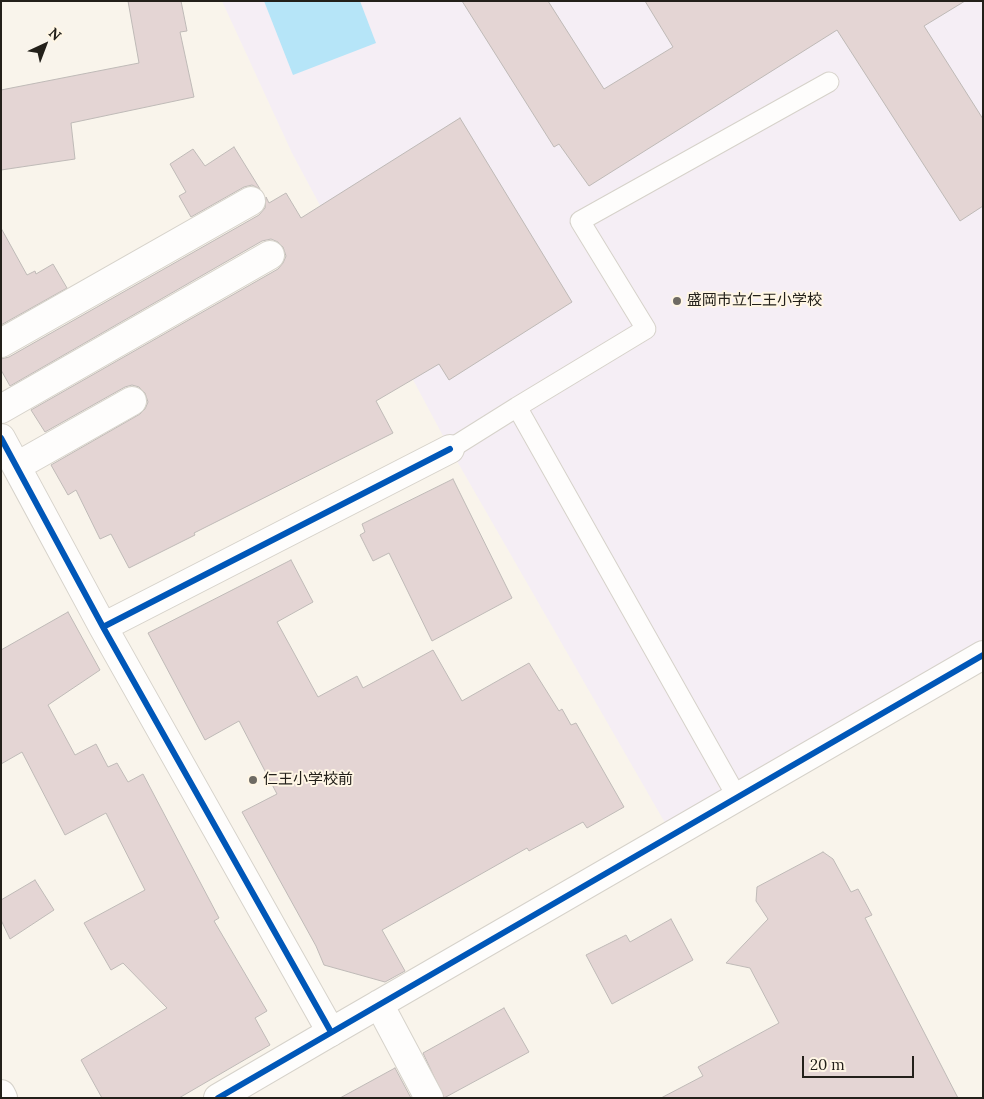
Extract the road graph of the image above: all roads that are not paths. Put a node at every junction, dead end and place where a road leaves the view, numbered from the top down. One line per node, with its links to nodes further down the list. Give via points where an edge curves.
1 (829, 82): 6 (lane, via 580,221 646,329)
2 (250, 201): 4 (street)
3 (270, 255): 7 (street)
4 (1, 343)
5 (132, 401): 10 (street)
6 (517, 407): 9 (lane); 13 (lane)
7 (1, 409)
8 (1, 438): 10 (street)
9 (450, 449): 11 (street)
10 (16, 466): 11 (street)
11 (103, 628): 15 (street)
12 (983, 655): 13 (street)
13 (737, 797): 14 (street)
14 (379, 1004): 15 (street); 19 (street)
15 (331, 1032): 18 (street)
16 (1, 1094): 17 (street)
17 (3, 1098)
18 (218, 1098)
19 (429, 1098)

